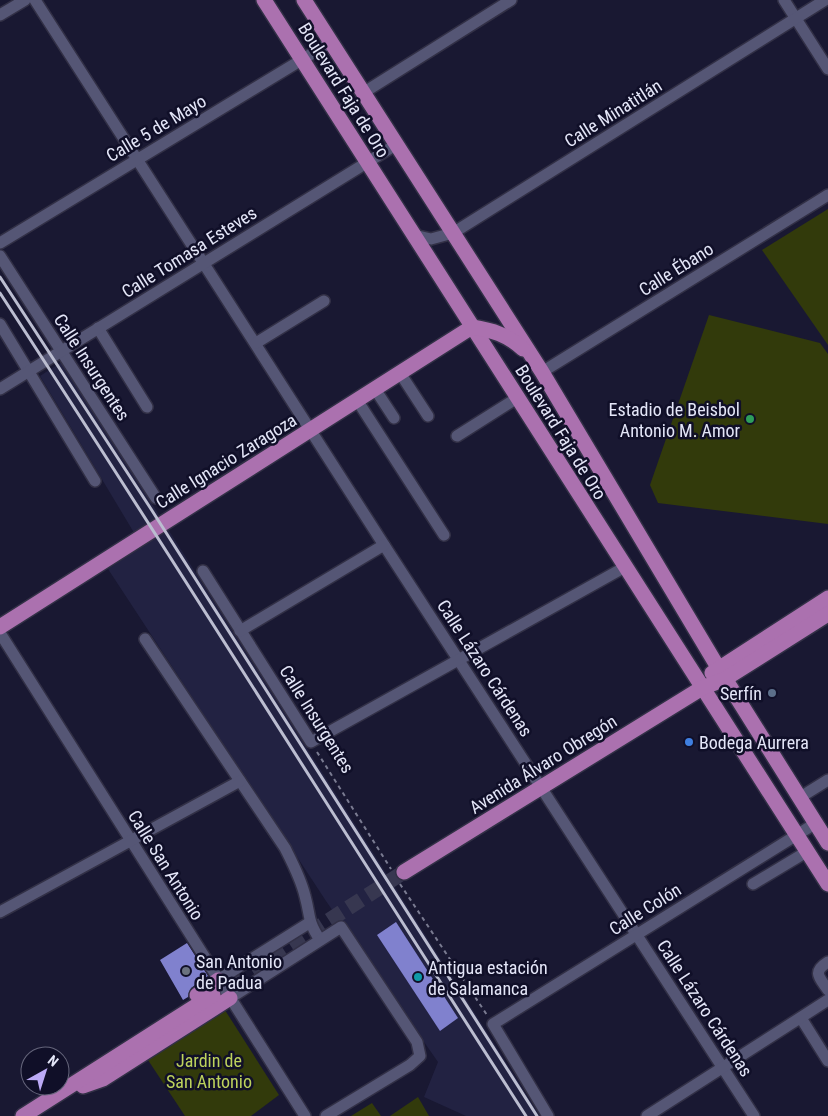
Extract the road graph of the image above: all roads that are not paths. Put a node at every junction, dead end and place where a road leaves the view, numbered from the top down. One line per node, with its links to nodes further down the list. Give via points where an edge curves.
1 (25, 0): 8 (street)
2 (35, 0): 15 (street, Calle Lázaro Cárdenas)
3 (264, 0): 11 (main road, Boulevard Faja de Oro)
4 (304, 0): 10 (main road, Boulevard Faja de Oro)
5 (511, 0): 13 (street)
6 (784, 0): 9 (street)
7 (826, 0): 9 (street, Calle Minatitlán)
8 (0, 15)
9 (796, 19): 12 (street); 18 (street, Calle Minatitlán)
10 (331, 42): 11 (street, Calle 5 de Mayo); 13 (main road, Boulevard Faja de Oro)
11 (302, 60): 15 (street, Calle 5 de Mayo); 16 (main road, Boulevard Faja de Oro)
12 (828, 69)
13 (363, 93): 14 (main road, Boulevard Faja de Oro)
14 (397, 144): 16 (street, Calle Tomasa Esteves); 18 (main road, Boulevard Faja de Oro)
15 (138, 159): 20 (street, Calle 5 de Mayo); 22 (street, Calle Lázaro Cárdenas)
16 (368, 162): 19 (main road, Boulevard Faja de Oro); 22 (street, Calle Tomasa Esteves)
17 (828, 195): 30 (street, Calle Ébano)
18 (454, 233): 19 (street, Calle Minatitlán, via 431,239); 30 (main road, Boulevard Faja de Oro)
19 (414, 235): 25 (main road, Boulevard Faja de Oro)
20 (0, 243)
21 (0, 256): 28 (street, Calle Insurgentes)
22 (205, 262): 26 (street, Calle Tomasa Esteves); 27 (street, Calle Lázaro Cárdenas)
23 (324, 301): 27 (street)
24 (0, 324): 29 (street)
25 (472, 327): 30 (main road, via 494,330 513,340); 31 (main road, Calle Ignacio Zaragoza); 34 (main road, Boulevard Faja de Oro)
26 (98, 328): 28 (street, Calle Tomasa Esteves); 36 (street)
27 (256, 343): 39 (street, Calle Lázaro Cárdenas)
28 (61, 352): 29 (street, Calle Tomasa Esteves); 42 (street, Calle Insurgentes)
29 (30, 370): 32 (street, Calle Tomasa Esteves); 41 (street)
30 (542, 372): 54 (main road, Boulevard Faja de Oro)
31 (400, 373): 33 (main road, Calle Ignacio Zaragoza); 37 (street)
32 (0, 389)
33 (374, 389): 35 (main road, Calle Ignacio Zaragoza); 38 (street)
34 (517, 398): 40 (street); 45 (main road, Boulevard Faja de Oro)
35 (357, 400): 39 (main road, Calle Ignacio Zaragoza); 43 (street)
36 (147, 407)
37 (428, 416)
38 (394, 418)
39 (310, 429): 44 (street, Calle Lázaro Cárdenas); 49 (main road, Calle Ignacio Zaragoza)
40 (457, 436)
41 (95, 481)
42 (156, 498)
43 (444, 535)
44 (384, 545): 50 (street); 53 (street, Calle Lázaro Cárdenas)
45 (625, 567): 53 (street); 55 (main road, Boulevard Faja de Oro)
46 (202, 571): 50 (street, Calle Insurgentes)
47 (828, 598): 54 (main road)
48 (828, 614): 54 (main road)
49 (0, 627)
50 (240, 631): 53 (street, Calle Insurgentes, via 311,742)
51 (0, 632): 63 (street, Calle San Antonio)
52 (145, 639): 57 (street)
53 (458, 660): 58 (street, Calle Lázaro Cárdenas)
54 (722, 674): 55 (main road, Avenida Álvaro Obregón); 59 (main road, Boulevard Faja de Oro)
55 (700, 684): 58 (main road, Avenida Álvaro Obregón); 61 (main road, Boulevard Faja de Oro)
56 (828, 780): 59 (street)
57 (240, 781): 63 (street); 69 (street, via 298,872 306,896)
58 (541, 788): 65 (main road, Avenida Álvaro Obregón); 70 (street, Calle Lázaro Cárdenas)
59 (799, 798): 60 (main road, Boulevard Faja de Oro)
60 (816, 823): 61 (street, Calle Colón); 62 (main road, Boulevard Faja de Oro)
61 (798, 835): 64 (main road, Boulevard Faja de Oro); 70 (street, Calle Colón)
62 (828, 841)
63 (130, 842): 68 (street); 73 (street, Calle San Antonio)
64 (808, 851): 66 (street); 67 (main road, Boulevard Faja de Oro)
65 (399, 878)
66 (753, 884)
67 (828, 884)
68 (0, 912)
69 (309, 923): 71 (street); 73 (street)
70 (637, 935): 80 (street, Calle Lázaro Cárdenas); 89 (street, Calle Colón, via 494,1024)
71 (320, 940): 76 (street); 88 (street, via 341,927 418,1042 420,1056)
72 (828, 962): 74 (street, via 818,972)
73 (218, 980): 76 (street, Calle San Antonio); 81 (main road, via 92,1064)
74 (828, 990)
75 (213, 995): 82 (main road)
76 (230, 998): 83 (main road, via 103,1079); 87 (street, Calle San Antonio)
77 (828, 1000): 78 (street)
78 (801, 1018): 79 (street); 80 (street)
79 (828, 1061)
80 (723, 1067): 85 (street, Calle Lázaro Cárdenas); 90 (street)
81 (70, 1086)
82 (70, 1088)
83 (70, 1089)
84 (57, 1096): 86 (main road)
85 (750, 1114)
86 (23, 1116)
87 (305, 1116)
88 (326, 1116)
89 (548, 1116)
90 (647, 1116)

